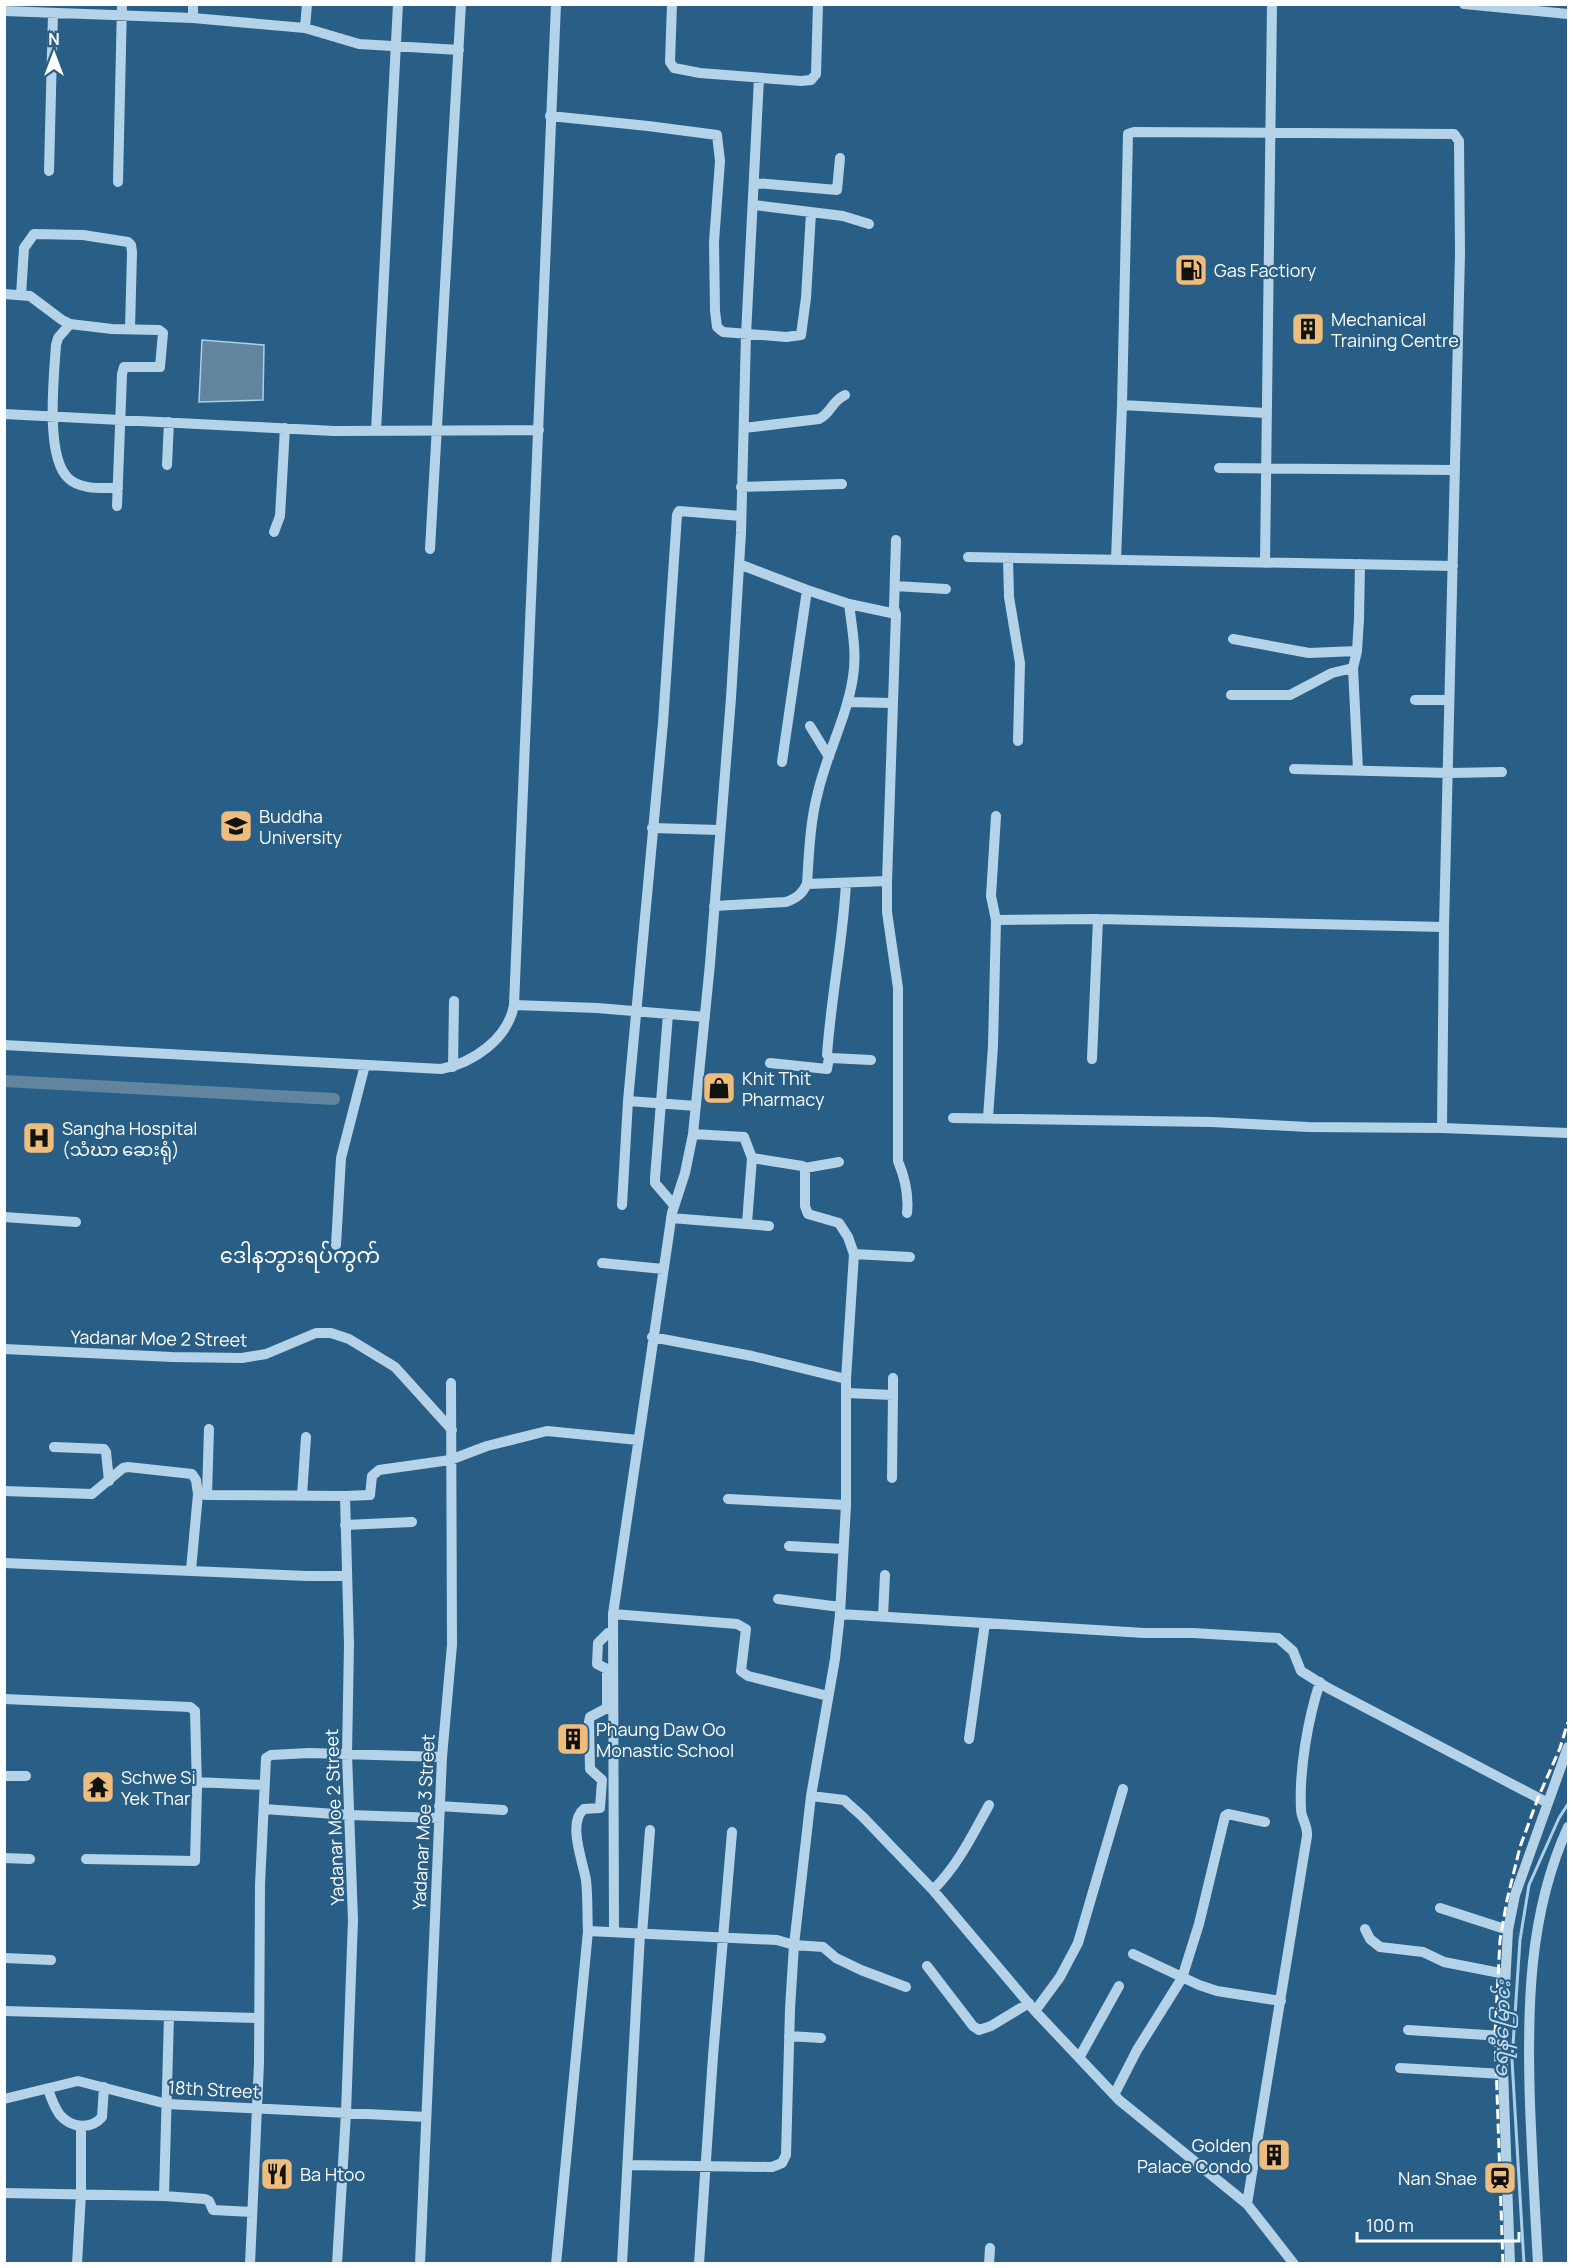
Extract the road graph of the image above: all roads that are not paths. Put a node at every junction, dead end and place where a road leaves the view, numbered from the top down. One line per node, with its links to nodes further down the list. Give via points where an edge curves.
1 (193, 4): 14 (street)
2 (307, 4): 15 (street)
3 (398, 4): 16 (street)
4 (461, 4): 17 (street)
5 (556, 4): 19 (street)
6 (672, 4): 18 (street, via 670,62 674,68)
7 (818, 4): 18 (street, via 814,78)
8 (1272, 4): 20 (street)
9 (1464, 4): 13 (street)
10 (121, 10): 12 (street); 14 (street); 23 (street)
11 (4, 11): 12 (street)
12 (53, 13): 22 (street)
13 (1569, 14)
14 (193, 18): 15 (street)
15 (305, 28): 16 (street, via 351,43)
16 (396, 47): 17 (street); 43 (street)
17 (459, 50): 44 (street)
18 (759, 78): 24 (street)
19 (550, 117): 32 (street, via 717,135 720,160 714,242 715,322 723,332); 42 (street)
20 (1269, 134): 34 (street, via 1128,134); 35 (street); 48 (street, via 1451,133 1458,139 1460,253)
21 (840, 158): 24 (street, via 837,190)
22 (49, 171)
23 (118, 182)
24 (754, 183): 25 (street)
25 (754, 205): 26 (street); 32 (street)
26 (811, 213): 27 (street, via 843,216); 32 (street, via 801,335)
27 (869, 224)
28 (4, 294): 29 (street)
29 (21, 295): 30 (street, via 36,299); 31 (street, via 24,248 34,234 83,235 128,242 132,252)
30 (70, 324): 31 (street); 37 (street, via 56,345)
31 (130, 329): 38 (street, via 161,331 160,367 124,368)
32 (746, 335): 41 (street)
33 (845, 395): 41 (street, via 833,401 819,419)
34 (1122, 405): 35 (street); 59 (street)
35 (1266, 413): 47 (street)
36 (4, 414): 37 (street)
37 (52, 416): 38 (street); 51 (street, via 55,445 68,478 81,485)
38 (120, 419): 39 (street); 51 (street)
39 (169, 422): 40 (street); 45 (street)
40 (285, 428): 43 (street); 54 (street, via 280,516)
41 (744, 428): 50 (street)
42 (540, 430): 44 (street); 96 (street)
43 (376, 431): 44 (street)
44 (438, 432): 56 (street)
45 (167, 465)
46 (1219, 468): 47 (street)
47 (1266, 469): 48 (street); 60 (street)
48 (1455, 470): 63 (street)
49 (842, 484): 50 (street)
50 (741, 486): 53 (street)
51 (118, 488): 52 (street)
52 (117, 506)
53 (741, 516): 61 (street); 86 (street, via 679,511 676,515)
54 (274, 532)
55 (896, 540): 64 (street)
56 (430, 549)
57 (968, 557): 58 (street)
58 (1008, 558): 59 (street); 78 (street, via 1008,590 1020,663)
59 (1116, 560): 60 (street)
60 (1265, 563): 62 (street)
61 (740, 564): 66 (street); 87 (street)
62 (1360, 564): 63 (street); 70 (street)
63 (1453, 566): 73 (street)
64 (895, 586): 65 (street); 68 (street)
65 (946, 589)
66 (807, 590): 67 (street); 80 (street)
67 (849, 604): 68 (street); 75 (street, via 854,659)
68 (896, 614): 76 (street)
69 (1233, 639): 70 (street, via 1309,653)
70 (1357, 651): 71 (street)
71 (1353, 668): 72 (street, via 1332,673 1290,695); 82 (street)
72 (1231, 695)
73 (1449, 699): 74 (street); 84 (street)
74 (1415, 700)
75 (848, 702): 76 (street); 79 (street)
76 (892, 703): 88 (street)
77 (810, 726): 79 (street)
78 (1018, 741)
79 (829, 757): 90 (street, via 815,802)
80 (782, 762)
81 (1294, 769): 82 (street)
82 (1358, 770): 84 (street)
83 (1502, 772): 84 (street)
84 (1449, 773): 94 (street)
85 (996, 816): 93 (street, via 991,896)
86 (652, 828): 87 (street); 97 (street)
87 (720, 830): 91 (street)
88 (886, 881): 89 (street); 120 (street, via 898,988 898,1161 908,1200)
89 (846, 883): 90 (street); 101 (street, via 842,939 831,1000)
90 (807, 884): 91 (street, via 800,894 786,902)
91 (714, 906): 99 (street)
92 (1098, 919): 93 (street); 94 (street); 102 (street)
93 (996, 920): 111 (street)
94 (1444, 927): 112 (street)
95 (454, 1001): 106 (street)
96 (514, 1005): 97 (street); 106 (street, via 512,1018 501,1033 470,1060)
97 (637, 1011): 98 (street); 107 (street)
98 (668, 1014): 99 (street); 108 (street)
99 (705, 1017): 109 (street)
100 (4, 1045): 105 (street)
101 (829, 1058): 103 (street); 104 (street, via 827,1069)
102 (1092, 1059)
103 (871, 1060)
104 (770, 1063)
105 (365, 1065): 106 (street); 126 (street, via 341,1158)
106 (453, 1067)
107 (628, 1101): 108 (street); 119 (street)
108 (660, 1103): 109 (street); 118 (street, via 655,1183)
109 (696, 1106): 114 (street)
110 (953, 1118): 111 (street)
111 (988, 1118): 112 (street)
112 (1442, 1128): 113 (street)
113 (1569, 1133)
114 (693, 1134): 115 (street, via 744,1137); 118 (street, via 685,1173)
115 (752, 1158): 117 (street); 124 (street)
116 (839, 1162): 117 (street)
117 (805, 1168): 127 (street, via 808,1214 839,1223)
118 (673, 1204): 122 (street)
119 (621, 1205)
120 (907, 1213)
121 (4, 1217): 123 (street)
122 (671, 1218): 124 (street); 130 (street)
123 (76, 1222)
124 (747, 1223): 125 (street)
125 (770, 1226)
126 (336, 1245)
127 (854, 1254): 128 (street); 134 (street)
128 (910, 1257)
129 (602, 1263): 130 (street)
130 (663, 1269): 131 (street)
131 (652, 1337): 134 (street); 141 (street)
132 (4, 1349): 139 (street, Yadanar Moe 2 Street, via 242,1358 266,1354 316,1333 331,1333 349,1339 394,1367)
133 (893, 1378): 137 (street)
134 (846, 1379): 136 (street)
135 (451, 1383): 139 (street, Yadanar Moe 3 Street)
136 (846, 1393): 137 (street); 151 (street)
137 (893, 1395): 144 (street)
138 (209, 1429): 147 (street)
139 (452, 1430): 143 (street, Yadanar Moe 3 Street)
140 (306, 1437): 148 (street)
141 (638, 1440): 143 (street, via 547,1431); 162 (street)
142 (54, 1447): 145 (street, via 104,1449)
143 (450, 1460): 149 (street, via 379,1470 372,1476 370,1495); 172 (street, Yadanar Moe 3 Street, via 452,1645)
144 (892, 1478)
145 (109, 1482): 146 (street, via 89,1495); 147 (street, via 128,1467 188,1472)
146 (4, 1491)
147 (202, 1494): 148 (street); 157 (street)
148 (302, 1495): 149 (street)
149 (345, 1496): 153 (street, Yadanar Moe 2 Street)
150 (728, 1499): 151 (street)
151 (846, 1505): 155 (street)
152 (412, 1522): 153 (street)
153 (345, 1525): 159 (street, Yadanar Moe 2 Street)
154 (789, 1546): 155 (street)
155 (843, 1549): 161 (street)
156 (4, 1563): 157 (street)
157 (190, 1570): 159 (street)
158 (885, 1575): 163 (street)
159 (346, 1576): 171 (street, Yadanar Moe 2 Street)
160 (778, 1599): 161 (street)
161 (840, 1611): 163 (street); 167 (street)
162 (613, 1614): 165 (street); 167 (street, via 737,1624 746,1629 741,1671)
163 (883, 1616): 164 (street)
164 (985, 1623): 166 (street, via 1278,1638 1293,1651 1301,1671); 169 (street)
165 (614, 1633): 197 (street, via 608,1633 598,1643 597,1664 607,1669 607,1708 589,1722 590,1769 602,1780 600,1808 584,1809 578,1819); 198 (street)
166 (1320, 1682): 179 (street); 210 (street, via 1303,1770 1301,1809 1308,1830)
167 (828, 1696): 178 (street)
168 (4, 1699): 175 (street, via 193,1708)
169 (969, 1739)
170 (1568, 1749): 179 (street)
171 (347, 1754): 172 (street); 176 (street, via 271,1755 265,1760); 184 (street, Yadanar Moe 2 Street)
172 (442, 1757): 181 (street, Yadanar Moe 3 Street)
173 (4, 1776): 174 (street)
174 (26, 1776)
175 (196, 1782): 176 (street); 192 (street, via 195,1861)
176 (264, 1785): 182 (street)
177 (1123, 1789): 211 (street, via 1078,1943 1059,1977)
178 (811, 1796): 193 (street, via 837,1798 850,1805); 201 (street)
179 (1548, 1803): 196 (street, via 1515,1895)
180 (989, 1805): 193 (street, via 962,1856)
181 (440, 1806): 183 (street); 185 (street, Yadanar Moe 3 Street)
182 (264, 1809): 184 (street); 214 (street)
183 (503, 1810)
184 (349, 1815): 185 (street); 228 (street, Yadanar Moe 2 Street, via 353,1920)
185 (439, 1818): 229 (street, Yadanar Moe 3 Street)
186 (1265, 1822): 207 (street, via 1225,1816)
187 (1569, 1827): 249 (street, via 1538,1924 1532,1970 1528,2051)
188 (650, 1830): 199 (street)
189 (732, 1832): 200 (street)
190 (4, 1858): 191 (street)
191 (30, 1858)
192 (86, 1859)
193 (933, 1890): 211 (street)
194 (1440, 1908): 196 (street)
195 (1365, 1929): 206 (street, via 1380,1947 1423,1952 1444,1962)
196 (1508, 1930): 206 (street)
197 (588, 1931): 198 (street); 243 (street)
198 (614, 1932): 199 (street)
199 (641, 1934): 200 (street); 231 (street)
200 (722, 1939): 201 (street, via 777,1940); 232 (street)
201 (794, 1945): 209 (street, via 823,1947 836,1958); 216 (street)
202 (1133, 1954): 207 (street)
203 (4, 1958): 204 (street)
204 (51, 1960)
205 (927, 1966): 211 (street, via 979,2030)
206 (1505, 1974): 217 (street)
207 (1182, 1978): 210 (street, via 1217,1991); 224 (street)
208 (1119, 1986): 219 (street)
209 (906, 1987)
210 (1281, 2001): 236 (street)
211 (1032, 2007): 219 (street)
212 (4, 2011): 213 (street)
213 (169, 2016): 214 (street); 226 (street)
214 (258, 2018): 227 (street)
215 (1408, 2030): 217 (street)
216 (789, 2036): 218 (street); 232 (street, via 786,2155 782,2163 772,2167)
217 (1502, 2036): 221 (street)
218 (821, 2037)
219 (1079, 2058): 224 (street)
220 (1400, 2068): 221 (street)
221 (1503, 2074): 248 (street)
222 (104, 2087): 223 (street, 18th Street, via 78,2081); 226 (street, 18th Street); 230 (street, via 102,2117 94,2125)
223 (48, 2089): 225 (street, 18th Street); 230 (street, via 59,2114)
224 (1114, 2095): 236 (street)
225 (4, 2099)
226 (167, 2104): 227 (street, 18th Street); 235 (street)
227 (256, 2107): 228 (street, 18th Street); 237 (street)
228 (346, 2113): 229 (street, 18th Street); 241 (street, Yadanar Moe 2 Street)
229 (426, 2117): 242 (street, Yadanar Moe 3 Street)
230 (81, 2126): 234 (street)
231 (628, 2164): 232 (street); 244 (street)
232 (706, 2166): 245 (street)
233 (4, 2193): 234 (street)
234 (81, 2194): 235 (street); 239 (street)
235 (164, 2196): 237 (street, via 205,2199 213,2210)
236 (1247, 2204): 247 (street)
237 (252, 2212): 240 (street)
238 (990, 2248): 246 (street)
239 (77, 2264)
240 (250, 2264)
241 (337, 2264)
242 (420, 2264)
243 (556, 2264)
244 (622, 2264)
245 (699, 2264)
246 (989, 2264)
247 (1294, 2264)
248 (1510, 2264)
249 (1538, 2264)

